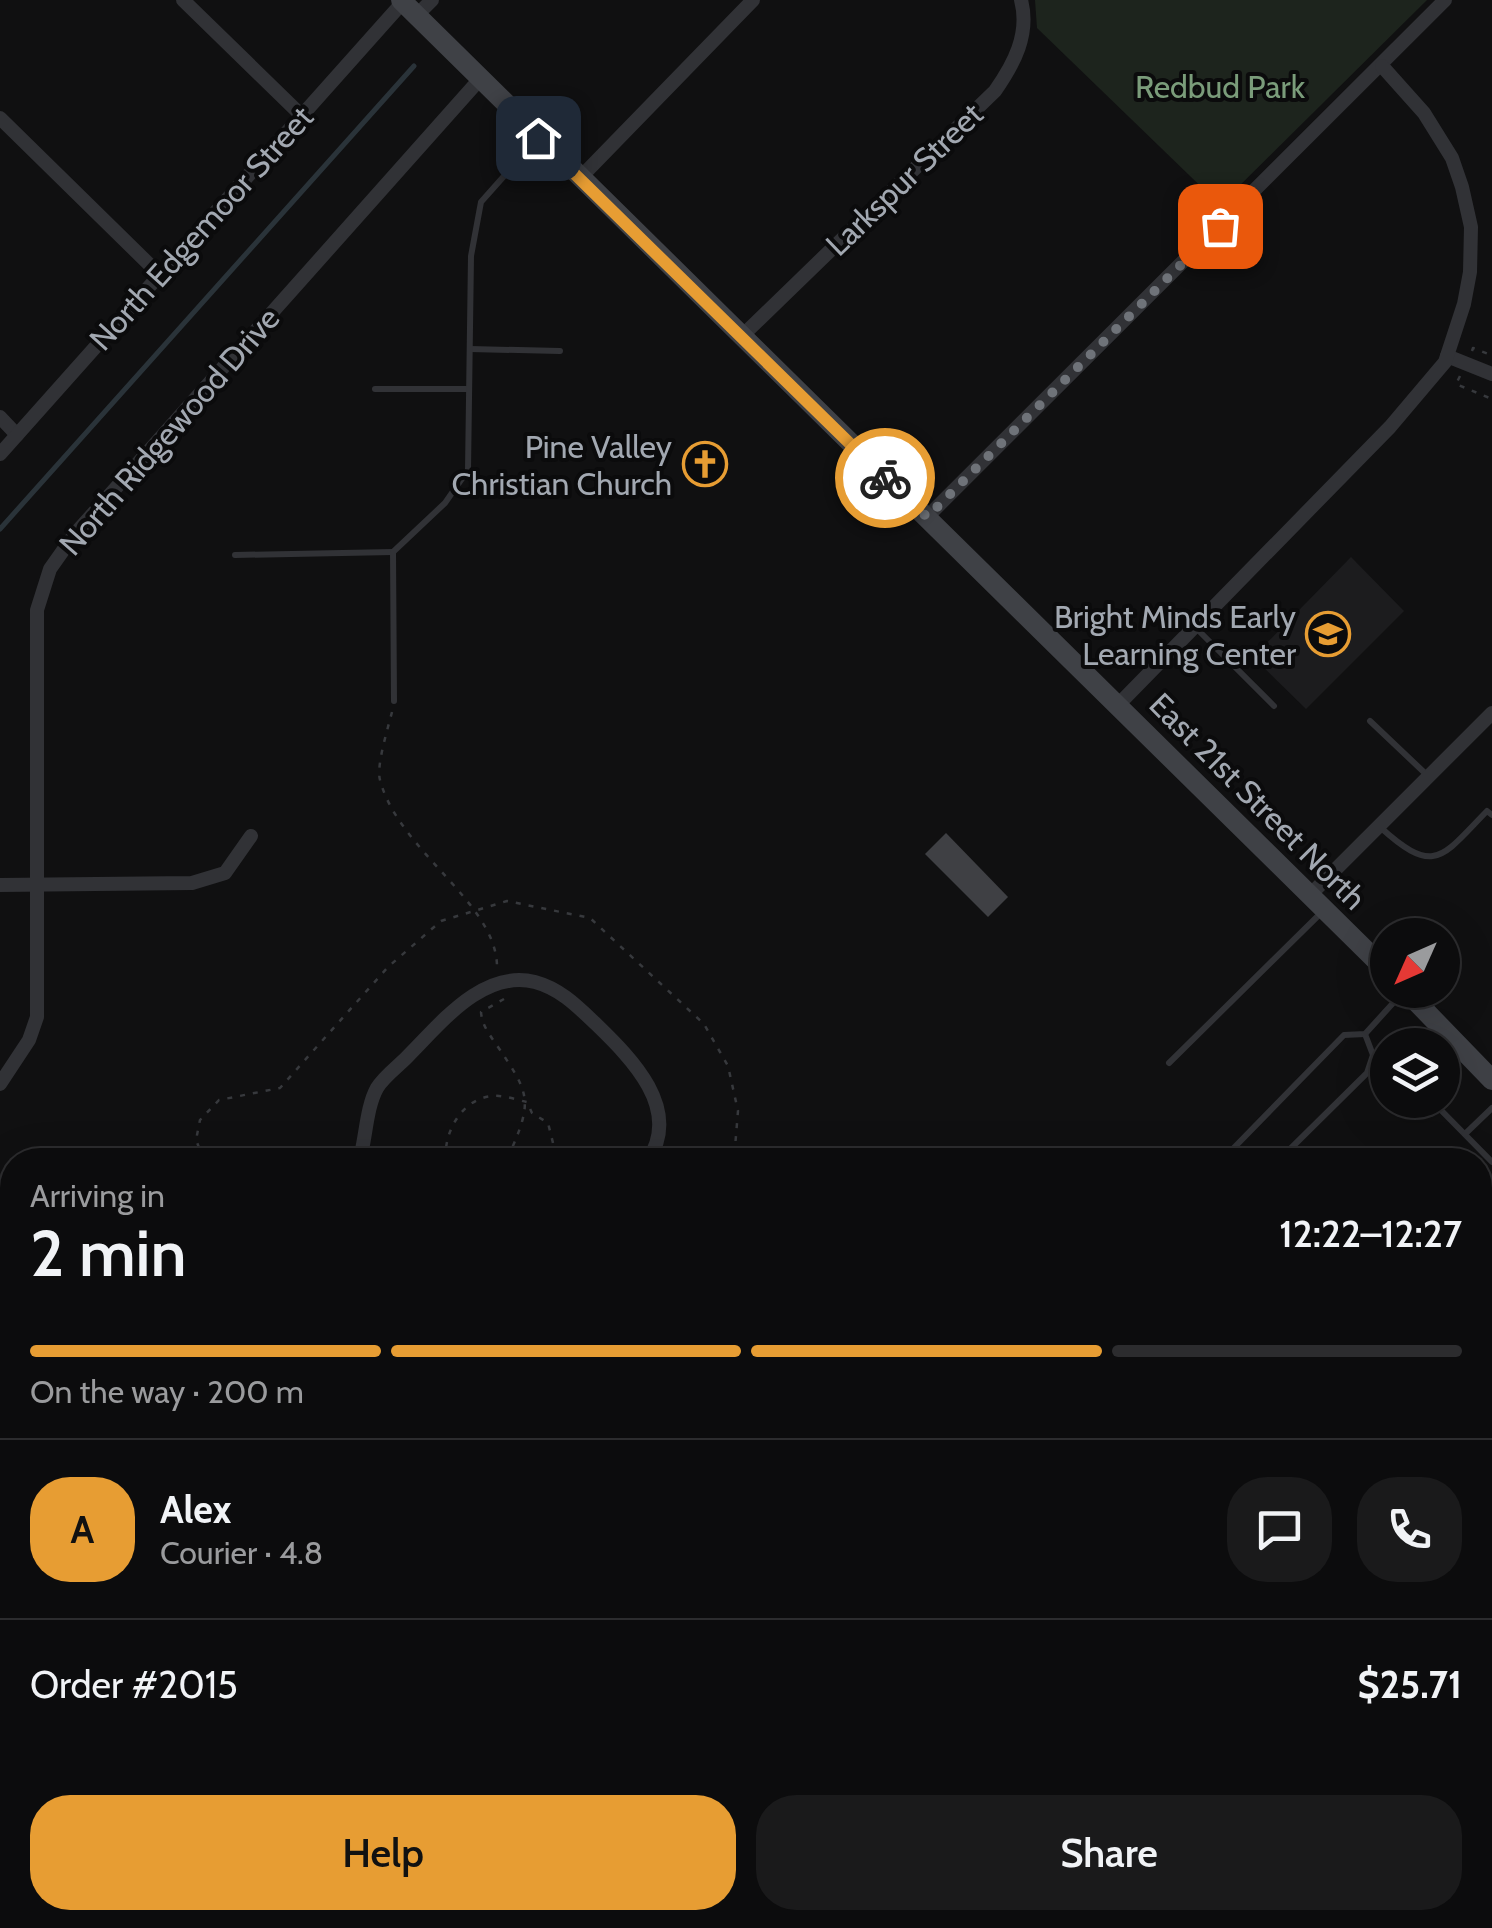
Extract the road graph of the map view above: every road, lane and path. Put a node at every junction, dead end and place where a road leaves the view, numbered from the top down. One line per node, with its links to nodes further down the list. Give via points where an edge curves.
1 (183, 0): 9 (street)
2 (432, 0): 6 (street, North Edgemoor Street)
3 (752, 0): 12 (street)
4 (1021, 0): 14 (street, Larkspur Street, via 1022,43 995,91)
5 (1444, 0): 7 (street)
6 (407, 6): 8 (main road, East 21st Street North); 9 (street, North Edgemoor Street)
7 (1382, 66): 17 (street, via 1424,113 1462,187 1470,272); 24 (street)
8 (480, 79): 11 (main road, East 21st Street North); 38 (street, North Ridgewood Drive, via 50,569 37,610)
9 (301, 114): 13 (street, North Edgemoor Street)
10 (0, 118): 13 (street)
11 (538, 138): 12 (main road, East 21st Street North); 15 (lane, via 481,202 471,256)
12 (580, 178): 14 (main road, East 21st Street North)
13 (158, 274): 22 (street, North Edgemoor Street)
14 (742, 336): 24 (main road, East 21st Street North)
15 (470, 349): 16 (lane); 20 (lane)
16 (560, 351)
17 (1447, 356): 18 (street); 27 (street, via 1390,427)
18 (1492, 374)
19 (375, 388): 20 (lane)
20 (469, 389): 25 (lane, via 468,470)
21 (0, 417): 22 (street)
22 (17, 435): 23 (street, North Edgemoor Street)
23 (0, 454)
24 (927, 517): 29 (main road, East 21st Street North)
25 (394, 552): 26 (lane); 28 (lane)
26 (235, 555)
27 (1194, 626): 29 (street); 30 (lane)
28 (394, 701): 41 (path, via 378,777 402,830 493,936)
29 (1118, 705): 39 (main road, East 21st Street North)
30 (1274, 706)
31 (1492, 713): 33 (street)
32 (1370, 721): 33 (lane)
33 (1429, 776): 35 (street)
34 (1492, 816): 35 (lane, via 1488,811 1447,851 1424,858)
35 (1379, 826): 39 (street)
36 (251, 836): 38 (street, via 225,873 192,883)
37 (0, 885): 38 (street)
38 (38, 886): 47 (street, North Ridgewood Drive, via 37,1016)
39 (1317, 902): 40 (main road, East 21st Street North); 45 (lane)
40 (1370, 954)
41 (496, 983): 48 (path, via 505,1000 481,1012 482,1023); 53 (street, via 450,1015 378,1087); 57 (street, via 532,981 565,995 627,1054 650,1084 659,1114)
42 (1389, 1008): 44 (lane)
43 (1424, 1008): 46 (main road)
44 (1365, 1034): 59 (lane, via 1344,1036); 60 (lane, via 1372,1054 1366,1073)
45 (1168, 1063)
46 (1489, 1070)
47 (0, 1084)
48 (527, 1102): 54 (path, via 492,1096 461,1110); 55 (path); 56 (path, via 548,1123)
49 (1492, 1108): 52 (lane)
50 (738, 1110): 58 (path)
51 (1449, 1118): 52 (lane)
52 (1465, 1134): 61 (lane)
53 (364, 1148)
54 (444, 1148)
55 (511, 1148)
56 (553, 1148)
57 (657, 1148)
58 (735, 1148)
59 (1234, 1148)
60 (1291, 1148)
61 (1478, 1148)

